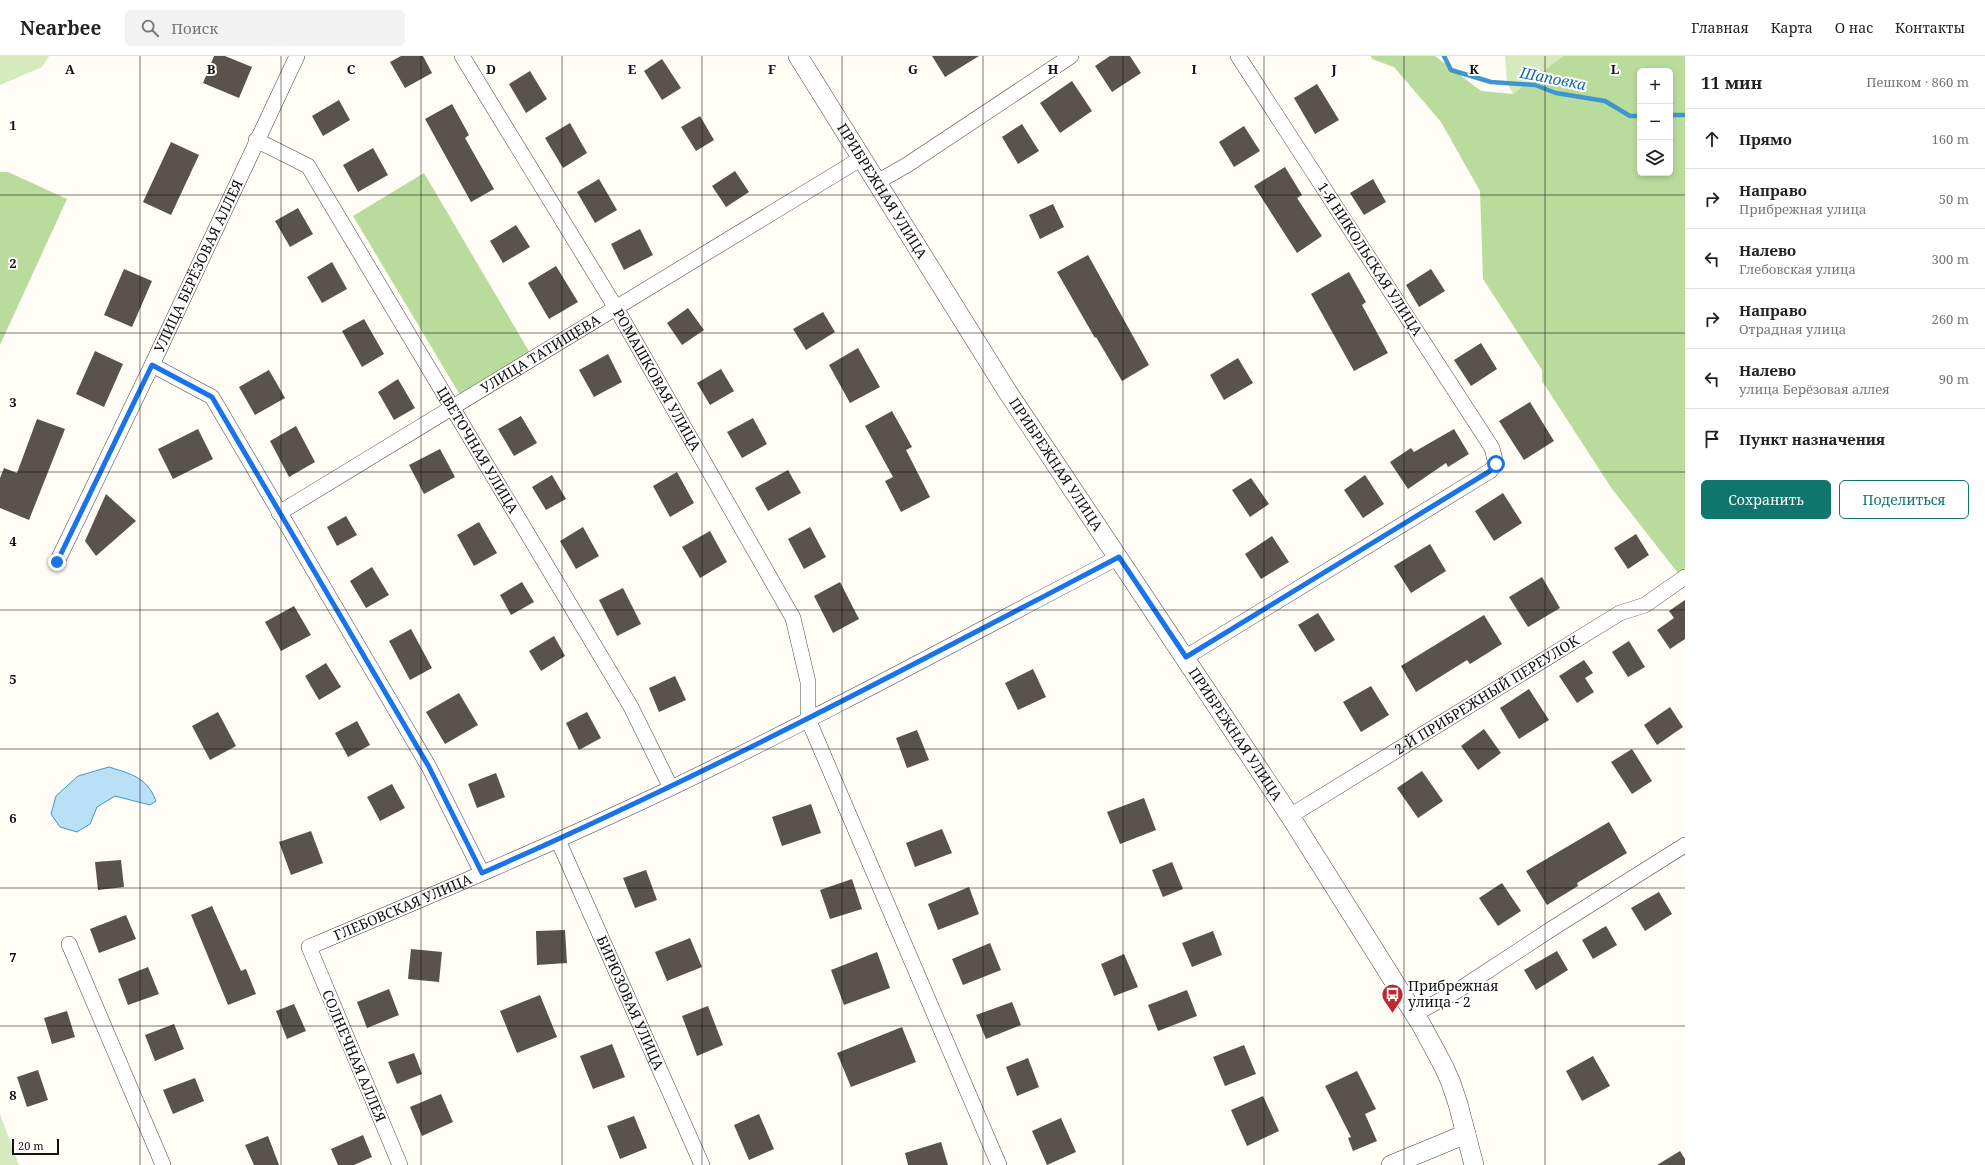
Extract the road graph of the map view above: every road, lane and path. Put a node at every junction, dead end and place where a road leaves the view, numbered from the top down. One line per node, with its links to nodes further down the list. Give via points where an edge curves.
1 (297, 56): 6 (street, УЛИЦА БЕРЁЗОВАЯ АЛЛЕЯ)
2 (462, 56): 9 (street, РОМАШКОВАЯ УЛИЦА)
3 (798, 56): 7 (street, ПРИБРЕЖНАЯ УЛИЦА)
4 (1238, 56): 16 (street, 1-Я НИКОЛЬСКАЯ УЛИЦА, via 1492,448 1496,464 1490,471)
5 (1069, 57): 8 (street, via 907,165)
6 (256, 140): 10 (street, УЛИЦА БЕРЁЗОВАЯ АЛЛЕЯ); 11 (street, ЦВЕТОЧНАЯ УЛИЦА, via 308,166)
7 (862, 158): 8 (street, ПРИБРЕЖНАЯ УЛИЦА); 9 (street, УЛИЦА ТАТИЩЕВА)
8 (877, 182): 13 (street, ПРИБРЕЖНАЯ УЛИЦА, via 1007,391)
9 (616, 308): 11 (street, УЛИЦА ТАТИЩЕВА); 17 (street, РОМАШКОВАЯ УЛИЦА, via 793,618 808,682)
10 (152, 365): 12 (street, via 212,397); 14 (street, УЛИЦА БЕРЁЗОВАЯ АЛЛЕЯ)
11 (453, 406): 12 (street, УЛИЦА ТАТИЩЕВА); 18 (street, ЦВЕТОЧНАЯ УЛИЦА, via 631,707)
12 (279, 513): 22 (street, via 429,767)
13 (1119, 557): 16 (street, ПРИБРЕЖНАЯ УЛИЦА); 17 (street, ГЛЕБОВСКАЯ УЛИЦА)
14 (57, 562)
15 (1685, 578): 19 (street, 2-Й ПРИБРЕЖНЫЙ ПЕРЕУЛОК, via 1645,605 1620,613)
16 (1186, 657): 19 (street, ПРИБРЕЖНАЯ УЛИЦА)
17 (808, 719): 18 (street, ГЛЕБОВСКАЯ УЛИЦА); 30 (street)
18 (671, 788): 20 (street, ГЛЕБОВСКАЯ УЛИЦА)
19 (1290, 816): 25 (street, ПРИБРЕЖНАЯ УЛИЦА)
20 (558, 840): 22 (street, ГЛЕБОВСКАЯ УЛИЦА); 29 (street, БИРЮЗОВАЯ УЛИЦА)
21 (1685, 846): 25 (street, via 1457,991)
22 (482, 873): 24 (street, ГЛЕБОВСКАЯ УЛИЦА)
23 (69, 944): 27 (street)
24 (309, 947): 28 (street, СОЛНЕЧНАЯ АЛЛЕЯ)
25 (1415, 1014): 26 (street, ПРИБРЕЖНАЯ УЛИЦА, via 1444,1067)
26 (1466, 1134): 31 (street); 32 (street, ПРИБРЕЖНАЯ УЛИЦА)
27 (163, 1165)
28 (400, 1165)
29 (702, 1165)
30 (999, 1165)
31 (1391, 1165)
32 (1474, 1165)

